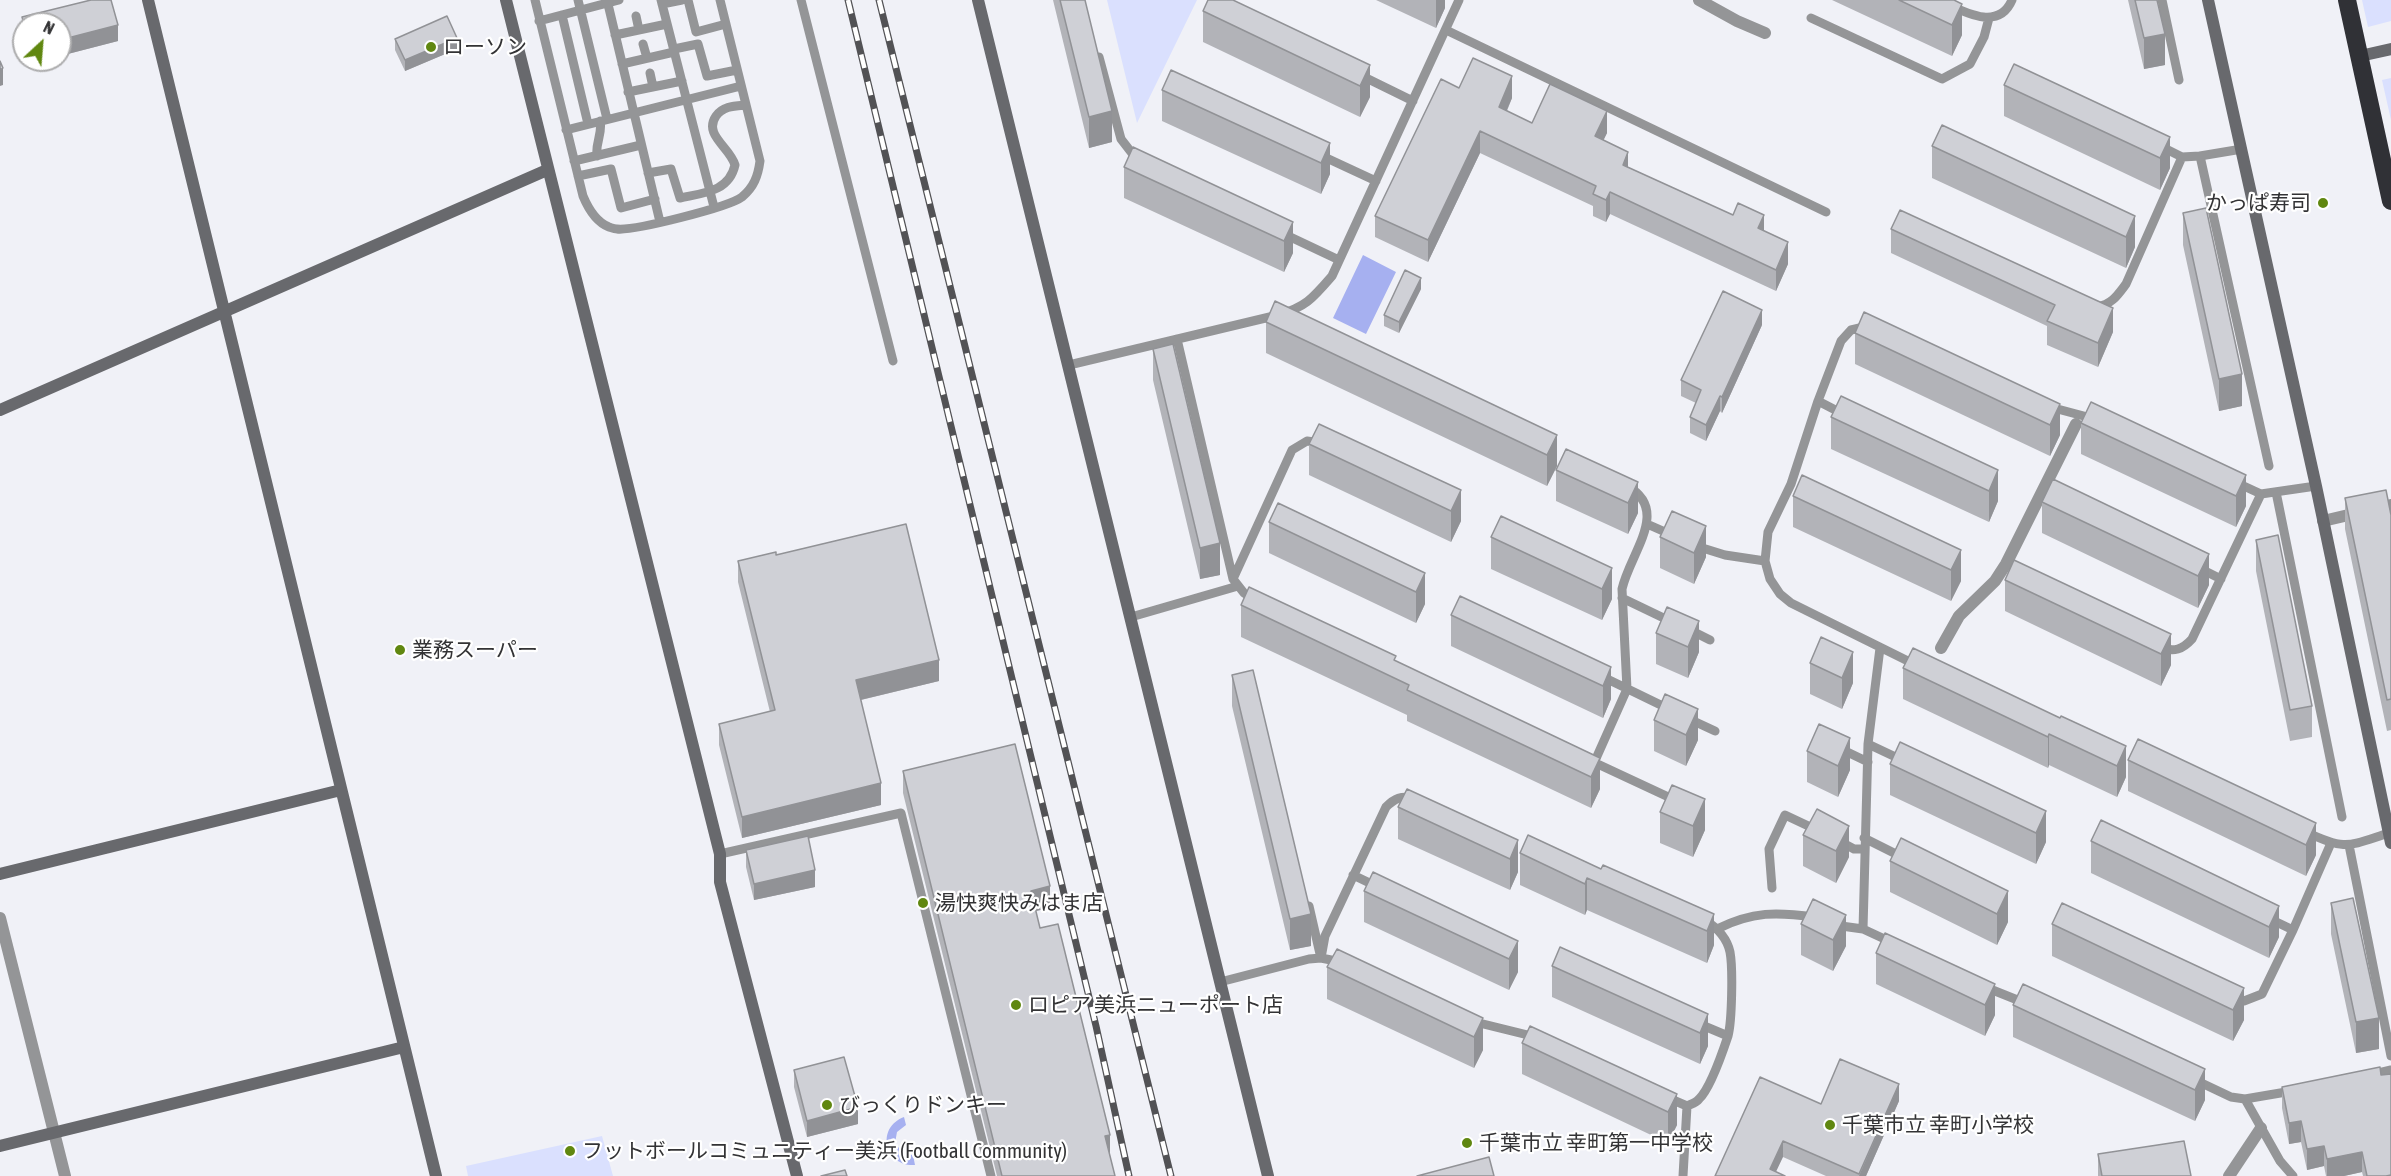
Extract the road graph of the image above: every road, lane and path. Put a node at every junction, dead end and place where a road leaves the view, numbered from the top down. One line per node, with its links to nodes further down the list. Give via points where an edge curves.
1 (148, 0): 75 (street)
2 (506, 0): 62 (street)
3 (535, 0): 24 (lane)
4 (619, 0): 17 (lane)
5 (682, 0): 18 (lane)
6 (688, 0): 26 (lane, via 696,32)
7 (720, 0): 26 (lane)
8 (801, 0): 80 (lane)
9 (978, 0): 81 (street)
10 (1459, 0): 28 (lane)
11 (1699, 0): 29 (street)
12 (1938, 0): 23 (lane)
13 (2012, 0): 23 (lane, via 2001,15)
14 (2162, 0): 41 (lane)
15 (2208, 0): 55 (street)
16 (2347, 0): 35 (highway)
17 (608, 1): 19 (lane); 30 (lane)
18 (662, 2): 25 (lane)
19 (580, 5): 20 (lane); 50 (lane)
20 (562, 15): 24 (lane); 51 (lane)
21 (636, 16): 27 (lane)
22 (1811, 18): 23 (lane, via 1942,79 1970,64)
23 (1989, 18)
24 (540, 21): 52 (lane)
25 (667, 24): 27 (lane); 33 (lane)
26 (726, 24): 38 (lane)
27 (639, 30): 30 (lane)
28 (1446, 30): 47 (lane); 70 (lane)
29 (1765, 33)
30 (615, 35): 37 (lane)
31 (643, 44): 36 (lane)
32 (1096, 46): 61 (lane, via 1121,139)
33 (674, 50): 36 (lane); 38 (lane, via 698,44 707,76); 42 (lane)
34 (2391, 50): 35 (street)
35 (2360, 56): 68 (highway)
36 (647, 58): 37 (lane)
37 (622, 64): 45 (lane)
38 (737, 70): 43 (lane)
39 (1349, 70): 47 (lane)
40 (650, 73): 44 (lane)
41 (2179, 80)
42 (682, 81): 44 (lane); 46 (lane)
43 (741, 86): 46 (lane); 48 (lane)
44 (653, 87): 45 (lane)
45 (628, 92): 49 (lane)
46 (687, 99): 49 (lane); 66 (lane)
47 (1413, 101): 65 (lane)
48 (746, 105): 66 (lane, via 730,106 714,118 714,136 730,152 735,165 731,178); 69 (lane, via 760,161 758,175 739,199)
49 (633, 113): 50 (lane); 54 (lane)
50 (603, 120): 51 (lane); 57 (lane)
51 (588, 124): 52 (lane)
52 (566, 130): 60 (lane)
53 (2152, 142): 59 (lane)
54 (641, 145): 57 (lane); 63 (lane)
55 (2242, 148): 58 (lane); 93 (street)
56 (1314, 152): 65 (lane)
57 (597, 156): 60 (lane)
58 (2200, 156): 59 (lane); 89 (lane)
59 (2182, 157): 74 (lane, via 2126,284 2116,299 2106,305)
60 (574, 161): 64 (lane)
61 (1145, 165)
62 (547, 170): 75 (street); 138 (street)
63 (648, 173): 66 (lane, via 671,169 680,198); 67 (lane)
64 (578, 176): 67 (lane, via 611,169 621,208); 71 (lane, via 588,207 605,226 618,230)
65 (1376, 181): 73 (lane)
66 (710, 192): 69 (lane)
67 (655, 199): 71 (lane)
68 (2391, 201)
69 (714, 207): 71 (lane)
70 (1826, 212)
71 (660, 222)
72 (1277, 230): 73 (lane)
73 (1339, 260): 76 (lane, via 1332,276 1308,303)
74 (2087, 305)
75 (224, 312): 84 (street); 126 (street)
76 (1278, 315): 77 (lane); 79 (lane)
77 (1293, 322)
78 (1877, 328): 82 (lane, via 1864,325 1851,330 1841,341)
79 (1178, 339): 81 (lane); 107 (lane)
80 (893, 362)
81 (1068, 365): 111 (street)
82 (1818, 401): 85 (lane); 92 (lane)
83 (2041, 404): 86 (lane)
84 (0, 410)
85 (1859, 421)
86 (2108, 423)
87 (2076, 424): 115 (street, via 2006,564 1995,581 1959,616)
88 (1329, 446): 98 (lane, via 1307,441 1293,450)
89 (2269, 466)
90 (2229, 479): 96 (lane)
91 (1618, 482): 101 (lane, via 1638,492 1649,514)
92 (1791, 484): 94 (lane); 104 (lane, via 1768,532)
93 (2316, 486): 95 (lane); 100 (street)
94 (1801, 489)
95 (2276, 492): 96 (lane); 129 (lane)
96 (2260, 494): 106 (lane)
97 (2391, 505): 100 (street)
98 (1264, 512): 99 (lane); 107 (lane)
99 (1274, 517)
100 (2323, 520): 133 (street)
101 (1647, 524): 102 (lane); 109 (lane, via 1625,574)
102 (1677, 538)
103 (1688, 542): 104 (lane, via 1716,553)
104 (1765, 561): 114 (lane, via 1779,594)
105 (2190, 564): 106 (lane)
106 (2221, 579): 113 (lane, via 2185,647 2177,651)
107 (1235, 583): 110 (lane); 111 (lane)
108 (1612, 584): 109 (lane)
109 (1622, 594): 112 (lane); 118 (lane)
110 (1263, 603)
111 (1131, 617): 154 (street)
112 (1710, 640)
113 (2154, 644)
114 (1880, 648): 116 (lane); 121 (lane)
115 (1941, 648)
116 (1923, 668)
117 (1595, 674): 118 (lane)
118 (1627, 689): 119 (lane); 124 (lane)
119 (1715, 731)
120 (1829, 743): 123 (lane)
121 (1868, 744): 123 (lane); 125 (lane)
122 (1584, 758): 124 (lane)
123 (1868, 762): 132 (lane)
124 (1594, 763): 128 (lane)
125 (1912, 764)
126 (341, 790): 140 (street); 162 (street)
127 (1424, 803): 141 (lane, via 1401,796 1386,807)
128 (1684, 804)
129 (2342, 817)
130 (2299, 829): 135 (lane)
131 (1824, 834): 142 (lane, via 1785,815 1769,849)
132 (1864, 838): 137 (lane); 139 (lane)
133 (2390, 838): 136 (lane)
134 (1834, 839): 137 (lane, via 1854,849)
135 (2331, 843): 136 (lane); 150 (lane)
136 (2349, 845): 163 (lane)
137 (1864, 849): 148 (lane)
138 (720, 854): 176 (street, via 720,882); 177 (lane, via 901,813)
139 (1915, 863)
140 (0, 874)
141 (1353, 875): 143 (lane); 152 (lane, via 1325,936)
142 (1772, 888)
143 (1385, 891)
144 (1308, 902): 152 (lane)
145 (1693, 914): 149 (lane)
146 (2262, 915): 150 (lane)
147 (0, 918): 172 (street)
148 (1863, 928): 149 (lane, via 1835,926 1816,917 1779,912 1735,920); 151 (lane)
149 (1717, 929): 160 (lane, via 1730,952)
150 (2293, 930): 156 (lane, via 2262,994 2244,1001)
151 (1905, 949)
152 (1321, 958): 153 (lane); 154 (lane)
153 (1347, 964)
154 (1220, 982): 178 (street)
155 (1979, 984): 157 (lane)
156 (2223, 994)
157 (2033, 1006)
158 (1462, 1017): 161 (lane)
159 (1684, 1017): 160 (lane)
160 (1728, 1036): 170 (lane, via 1704,1092 1697,1102)
161 (1546, 1042)
162 (404, 1047): 172 (street); 175 (street)
163 (2391, 1056)
164 (2391, 1070): 166 (lane)
165 (2179, 1073): 169 (lane)
166 (2358, 1077)
167 (2302, 1089): 169 (lane)
168 (1652, 1091): 170 (lane)
169 (2245, 1100): 171 (lane)
170 (1687, 1106): 179 (lane)
171 (2261, 1128): 180 (street); 181 (lane)
172 (54, 1133): 173 (street); 174 (street)
173 (0, 1146)
174 (64, 1176)
175 (436, 1176)
176 (797, 1176)
177 (991, 1176)
178 (1268, 1176)
179 (1683, 1176)
180 (2229, 1176)
181 (2293, 1176)

